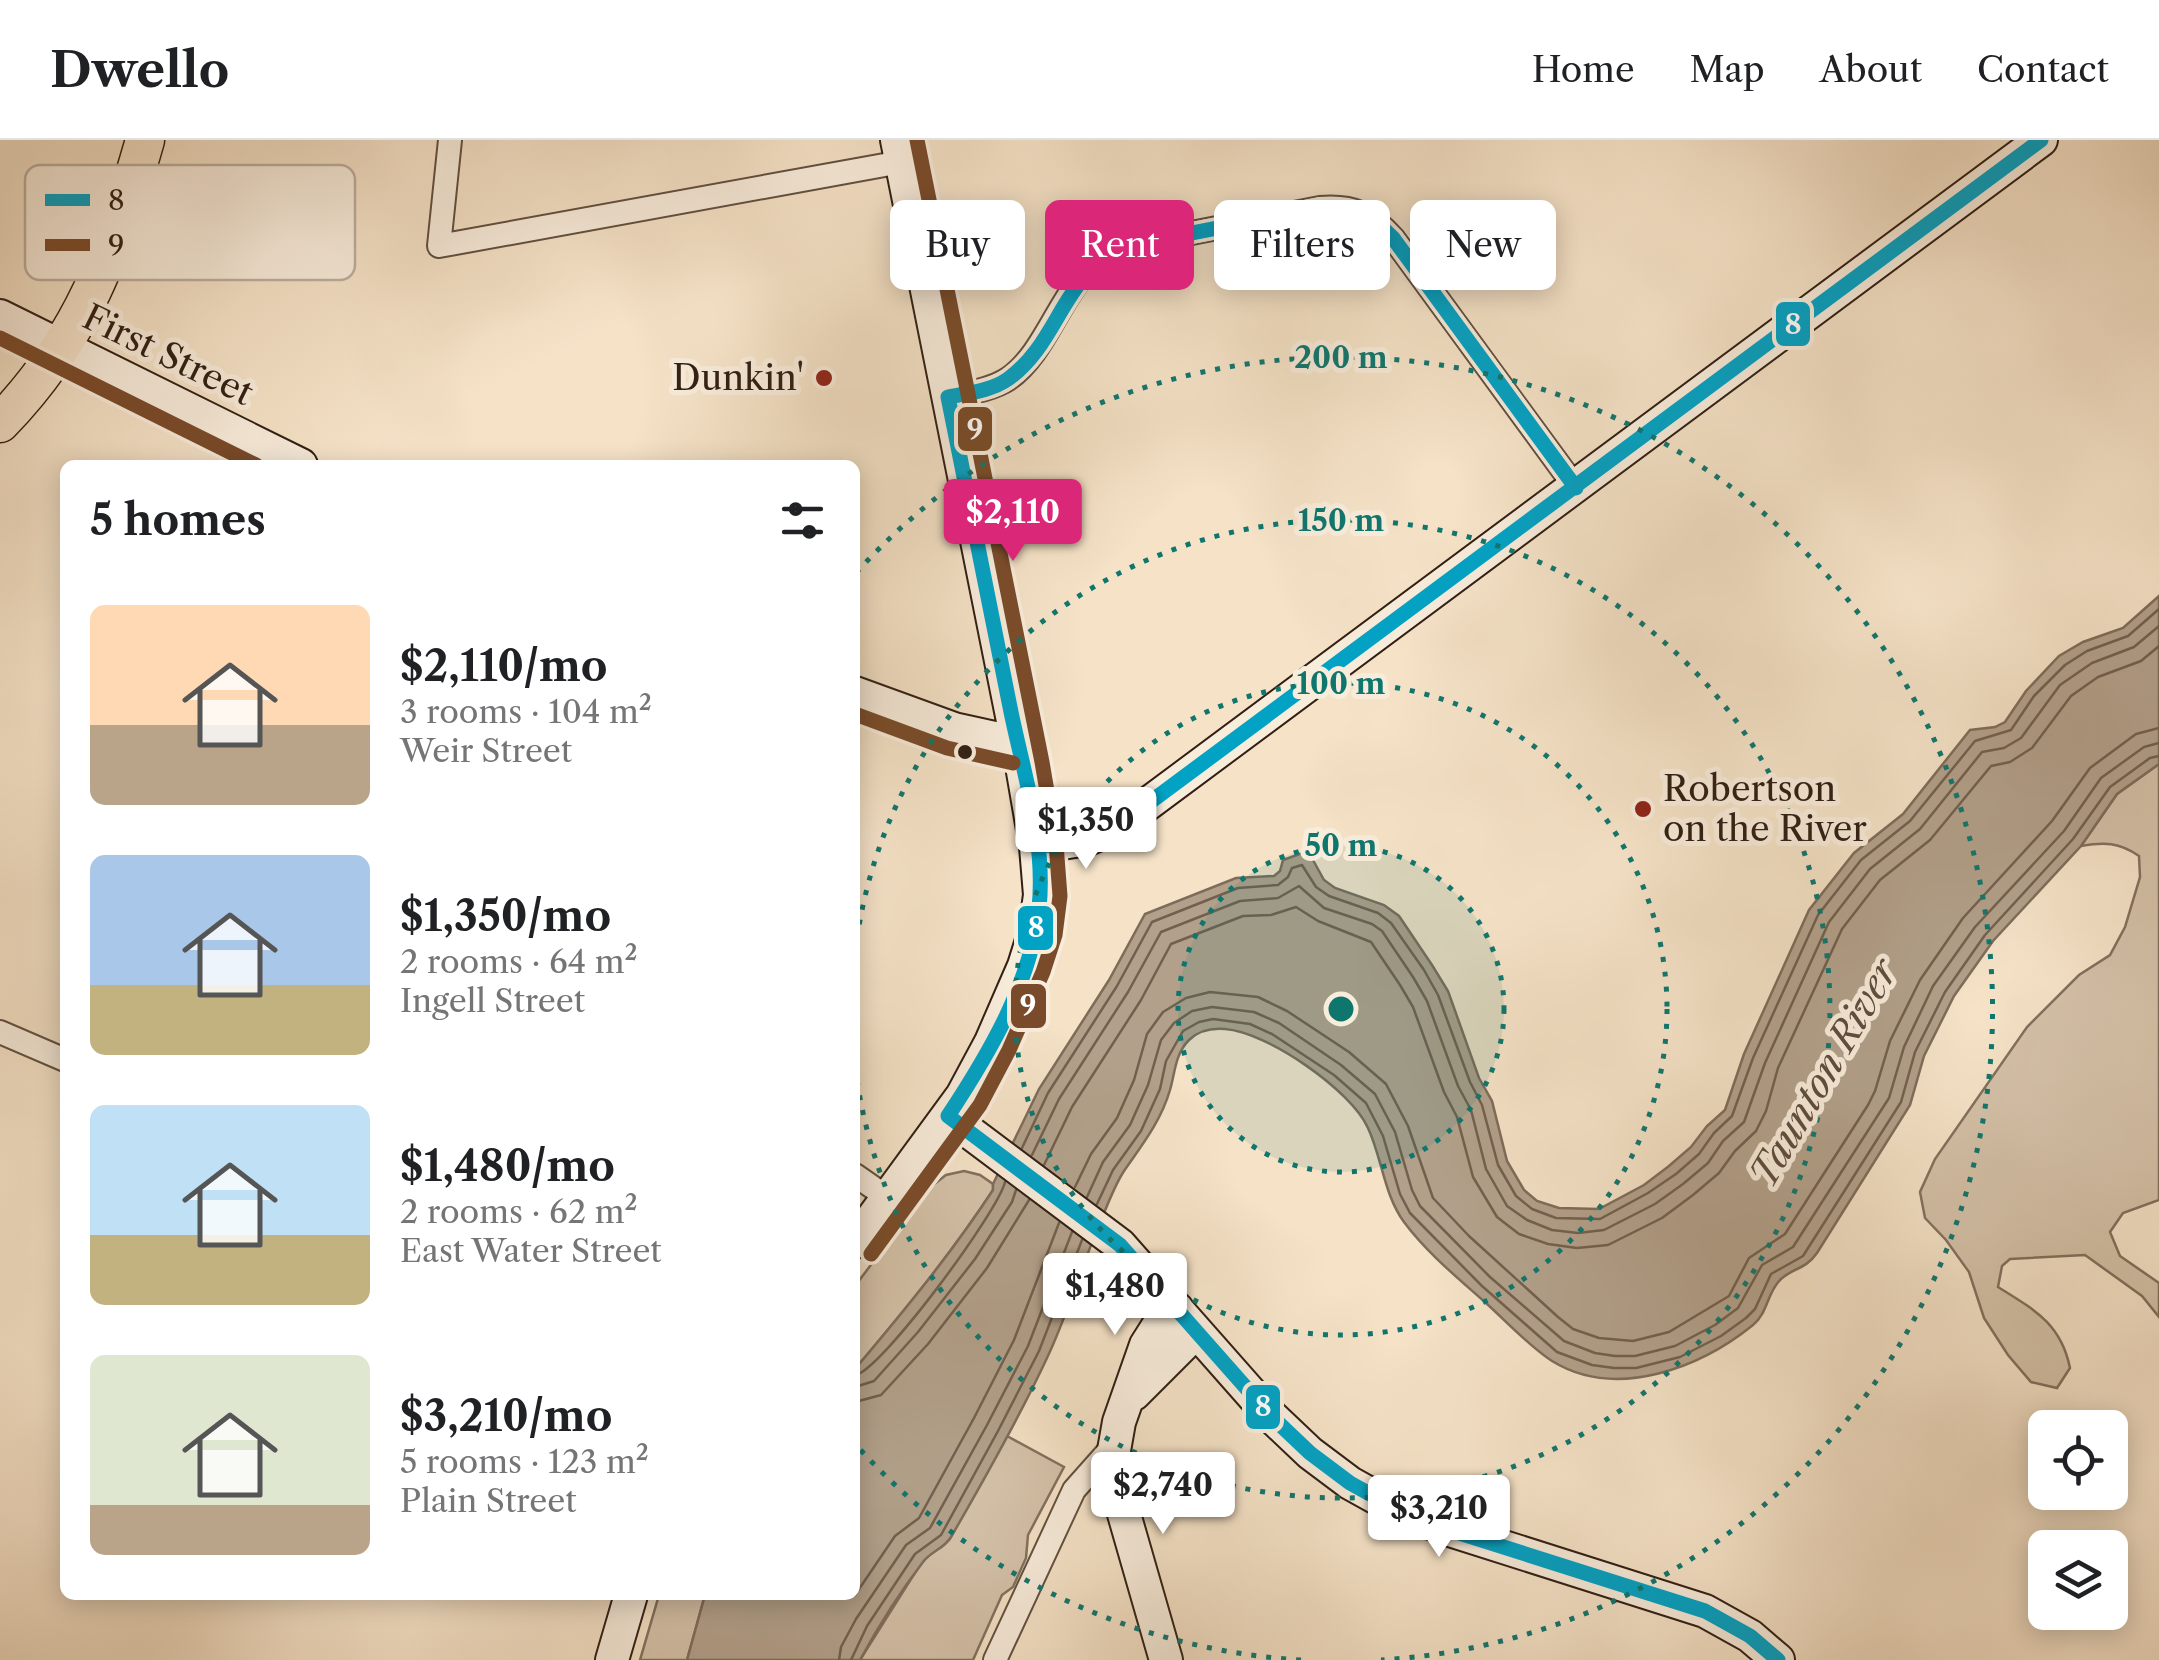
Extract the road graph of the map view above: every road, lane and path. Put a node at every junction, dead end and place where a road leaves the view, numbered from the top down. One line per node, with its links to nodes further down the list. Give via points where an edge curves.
1 (145, 140): 5 (main road)
2 (450, 140): 4 (street, via 439,246)
3 (2041, 140): 12 (main road)
4 (899, 151): 9 (main road)
5 (137, 165)
6 (99, 280): 8 (main road)
7 (0, 316): 8 (main road, First Street)
8 (62, 347): 10 (main road); 11 (main road, First Street)
9 (948, 397): 12 (street, via 992,387 1014,374 1108,252 1346,207 1367,214 1393,238); 14 (main road)
10 (0, 423)
11 (291, 460)
12 (1576, 488): 15 (main road, via 1118,826 1088,840)
13 (860, 695): 14 (main road, via 939,725)
14 (1017, 743): 15 (main road)
15 (1036, 848): 18 (main road, via 1039,906 1028,955 991,1042)
16 (0, 1032): 17 (street)
17 (60, 1058)
18 (948, 1116): 20 (main road); 22 (main road, via 1108,1235)
19 (860, 1178): 20 (street)
20 (888, 1198): 21 (main road)
21 (860, 1235)
22 (1186, 1320): 23 (main road, via 1151,1335); 28 (main road, via 1296,1440 1376,1498 1450,1530 1706,1612)
23 (1114, 1445): 26 (street, via 1074,1490); 27 (main road, via 1118,1492)
24 (630, 1600): 25 (main road)
25 (612, 1660)
26 (995, 1660)
27 (1166, 1660)
28 (1778, 1660)

